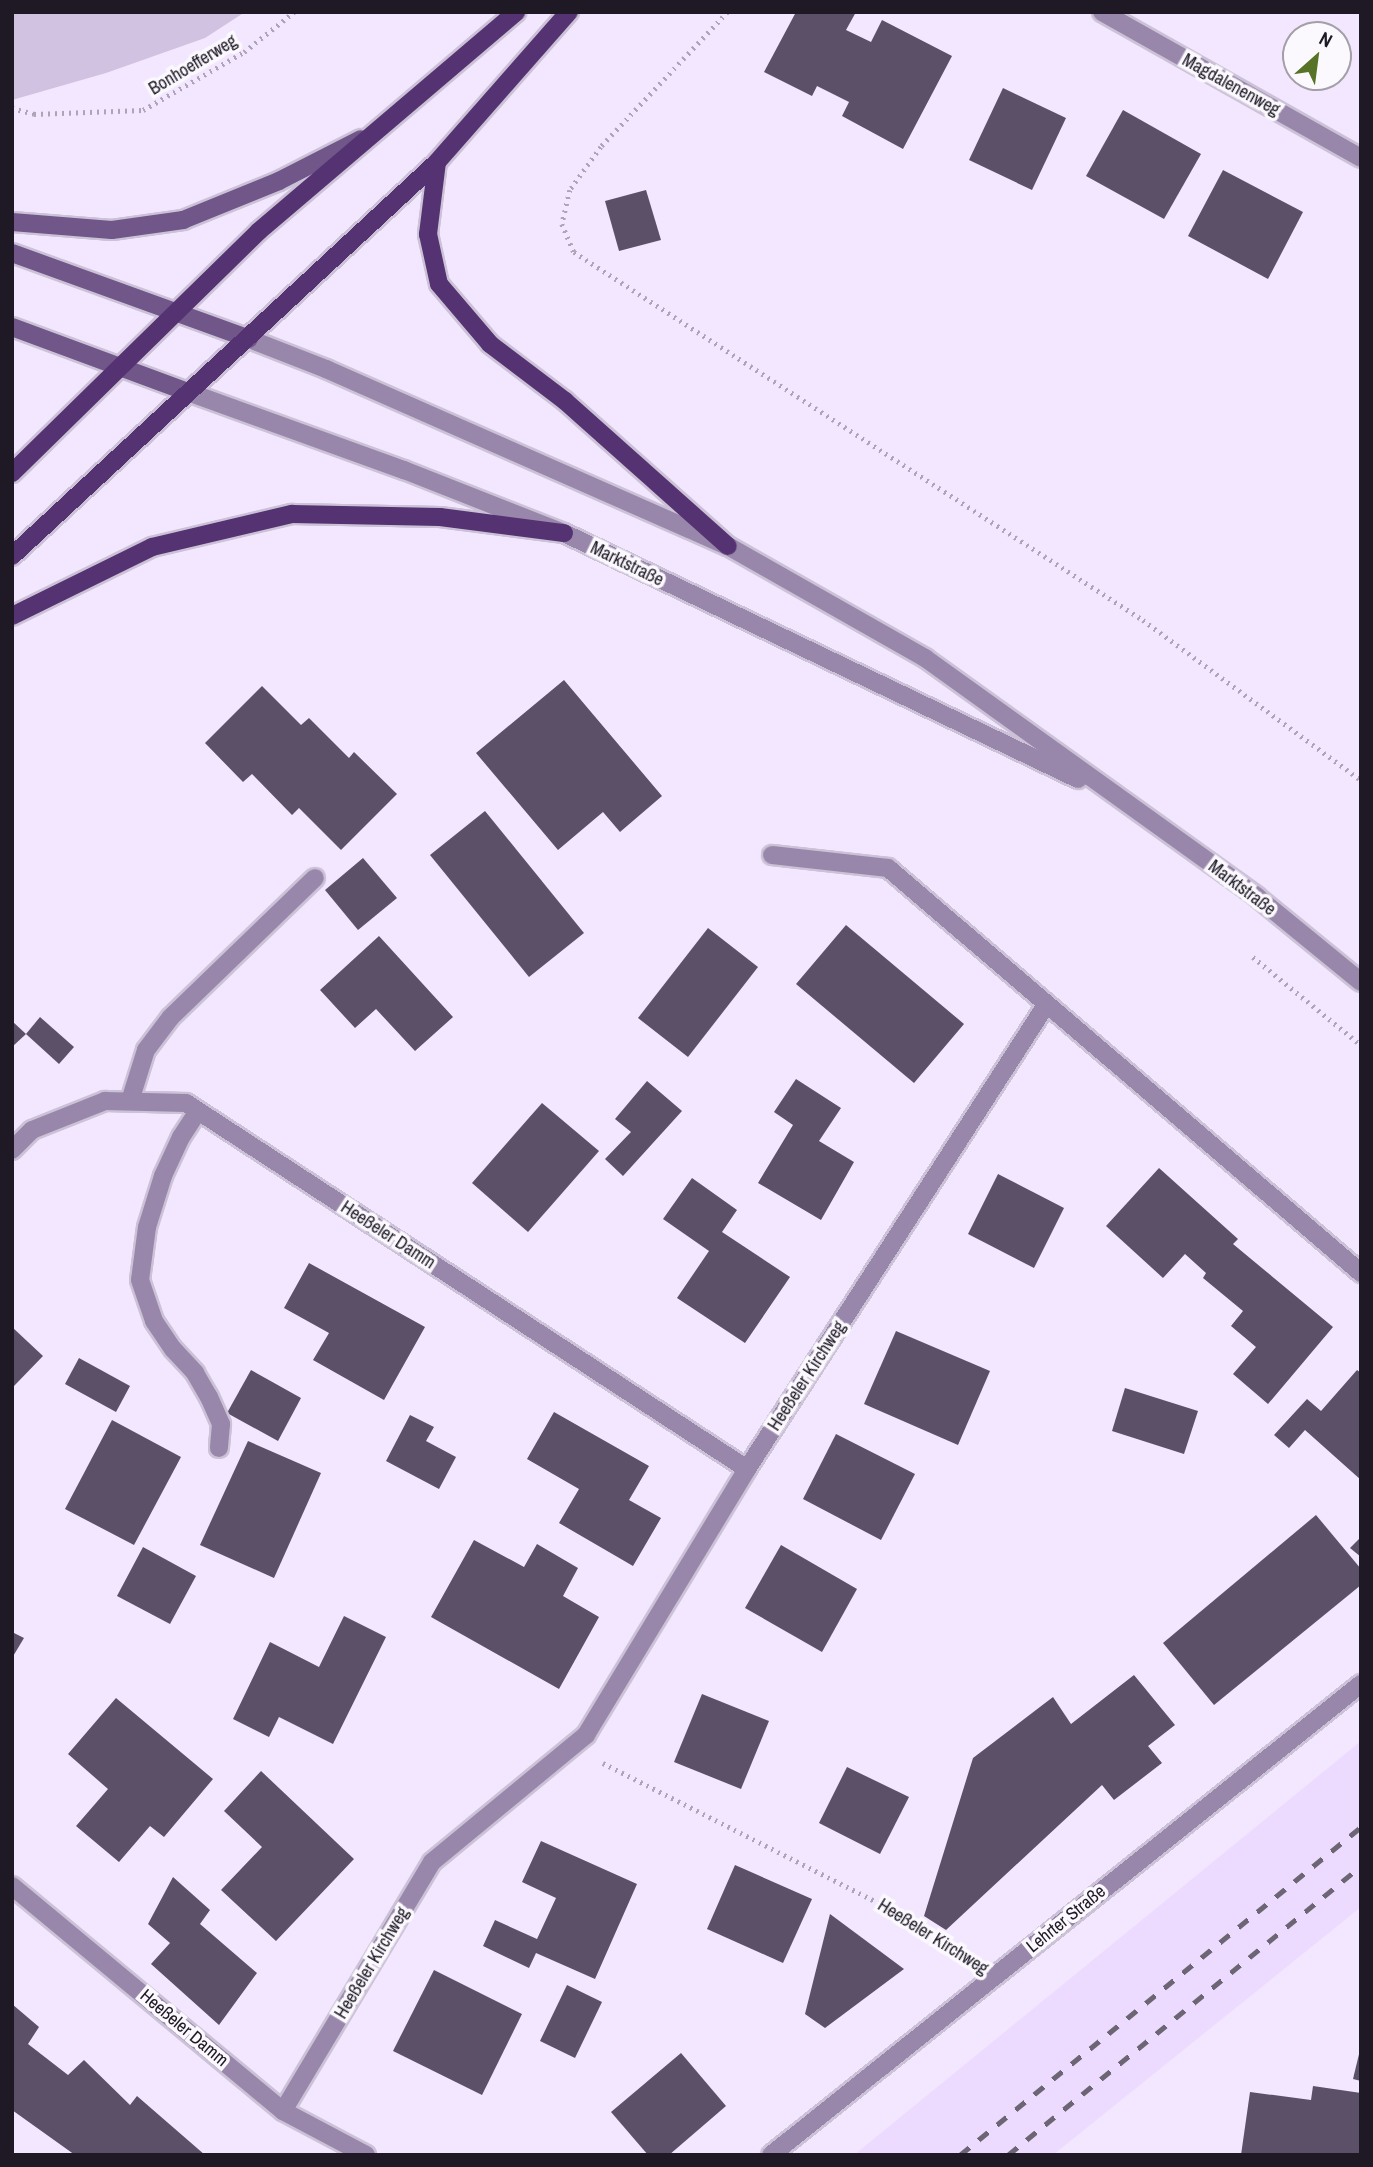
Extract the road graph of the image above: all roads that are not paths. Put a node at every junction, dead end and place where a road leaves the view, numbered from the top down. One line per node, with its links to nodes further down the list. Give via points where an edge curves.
1 (516, 12): 4 (main road)
2 (569, 12): 6 (main road)
3 (1102, 12): 5 (street, Magdalenenweg)
4 (367, 136): 7 (street, via 279,181 183,220 112,230); 9 (main road)
5 (1361, 158)
6 (437, 162): 11 (main road); 16 (main road, via 428,234 439,284 490,344 565,401)
7 (12, 222)
8 (12, 253): 9 (street)
9 (176, 310): 11 (street); 12 (main road)
10 (12, 327): 12 (street, Marktstraße)
11 (249, 339): 13 (main road); 16 (street, Marktstraße)
12 (119, 366): 13 (street, Marktstraße); 14 (main road)
13 (188, 391): 15 (street, Marktstraße); 17 (main road)
14 (12, 473)
15 (564, 533): 18 (main road, via 440,517 292,514 152,547); 19 (street, Marktstraße)
16 (729, 546): 19 (street, Marktstraße, via 925,658)
17 (12, 556)
18 (12, 616)
19 (1120, 798): 22 (street, Marktstraße, via 1257,897)
20 (772, 855): 23 (street, via 888,868)
21 (315, 878): 24 (street, via 171,1017 146,1050)
22 (1361, 982)
23 (1046, 1006): 27 (street); 29 (street, Heeßeler Kirchweg)
24 (130, 1101): 25 (street, Heeßeler Damm, via 187,1103); 26 (street, Heeßeler Damm, via 105,1101 32,1130)
25 (198, 1111): 28 (street, via 163,1176 147,1227 140,1280 154,1321 209,1397 221,1424); 29 (street, Heeßeler Damm)
26 (12, 1150)
27 (1361, 1273)
28 (219, 1448)
29 (747, 1469): 32 (street, Heeßeler Kirchweg, via 586,1735 432,1861)
30 (1361, 1684): 34 (street, Lehrter Straße)
31 (12, 1886): 32 (street, Heeßeler Damm)
32 (283, 2111): 33 (street, Heeßeler Damm)
33 (366, 2155)
34 (771, 2155)

